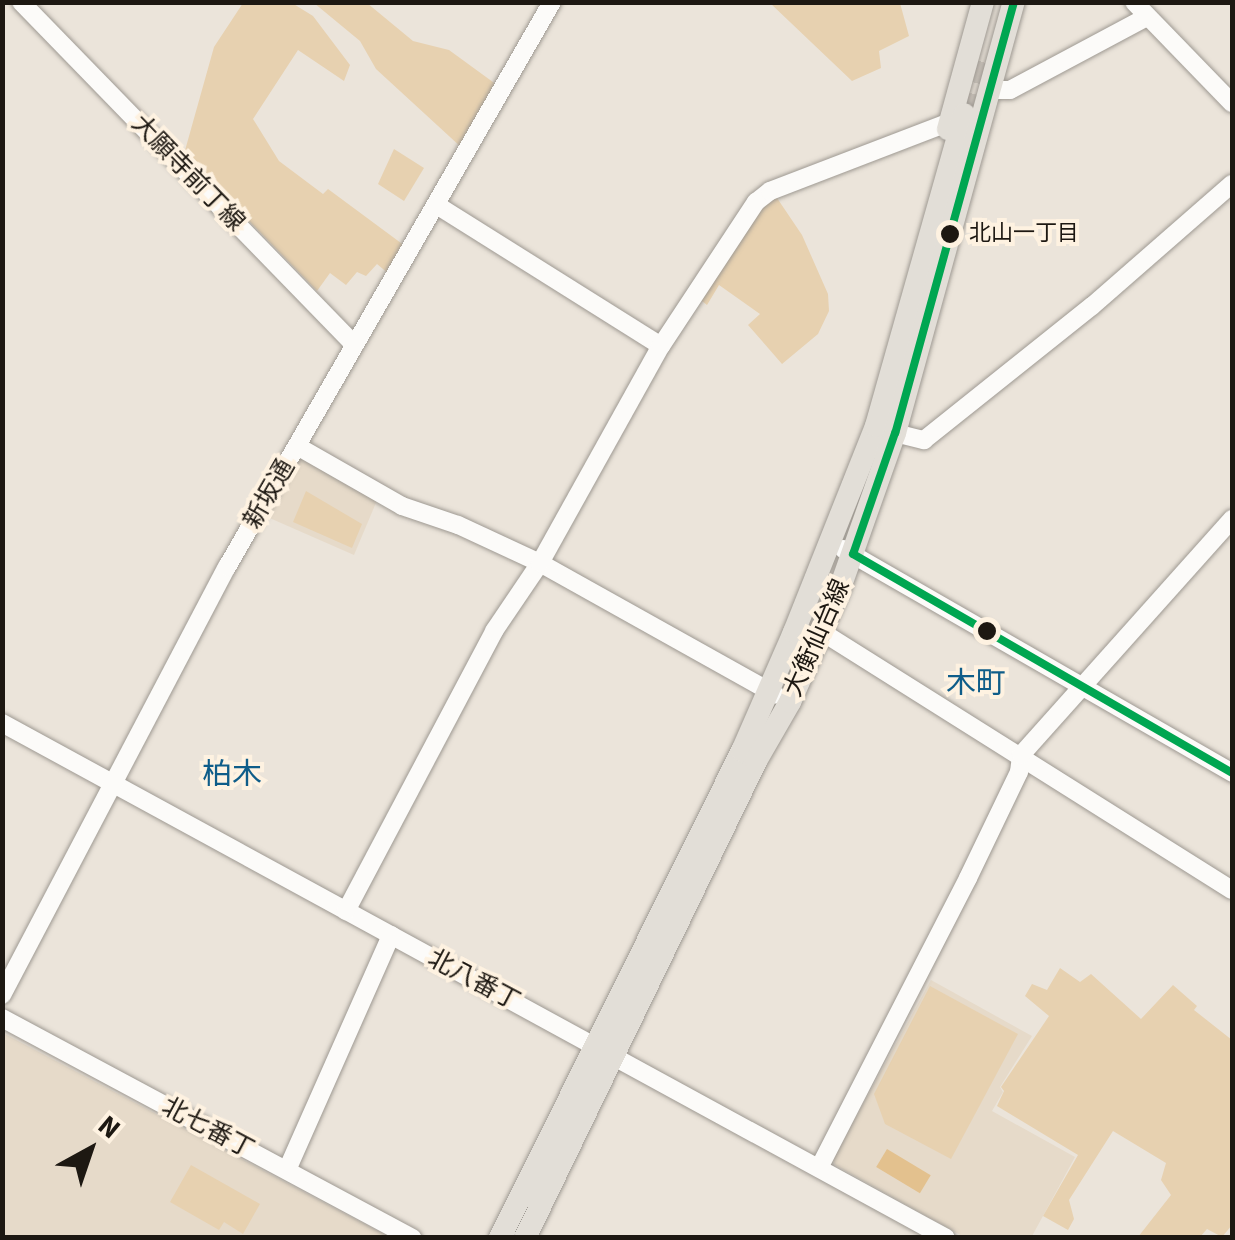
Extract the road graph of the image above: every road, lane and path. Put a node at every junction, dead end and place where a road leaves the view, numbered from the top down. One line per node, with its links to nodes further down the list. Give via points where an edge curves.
1 (21, 2): 12 (street, 大願寺前丁線)
2 (552, 2): 11 (street, 新坂通)
3 (983, 2): 9 (main road, 大衡仙台線)
4 (1014, 2): 7 (main road, 大衡仙台線)
5 (1134, 2): 6 (street)
6 (1148, 17): 7 (street, via 1010,90); 8 (street)
7 (990, 90): 14 (main road, 大衡仙台線)
8 (1232, 103)
9 (957, 118): 13 (street, via 770,191 756,202); 17 (main road, 大衡仙台線)
10 (1232, 184): 14 (street, via 924,440)
11 (438, 206): 12 (street, 新坂通); 13 (street)
12 (354, 345): 15 (street, 新坂通)
13 (661, 346): 19 (street)
14 (895, 433): 18 (main road, 大衡仙台線)
15 (297, 446): 19 (street, via 402,506 458,524); 27 (street, 新坂通)
16 (1232, 520): 21 (street)
17 (830, 542): 18 (street); 22 (main road, 大衡仙台線)
18 (853, 554): 20 (main road, 大衡仙台線); 21 (street)
19 (540, 564): 22 (street); 29 (street, via 494,631)
20 (822, 632): 23 (main road, 大衡仙台線); 25 (street)
21 (1086, 686): 25 (street); 26 (street)
22 (766, 690): 23 (street); 33 (main road, 大衡仙台線)
23 (790, 702): 33 (main road, 大衡仙台線)
24 (2, 722): 27 (street, 北八番丁)
25 (1021, 755): 28 (street); 34 (street, via 968,878)
26 (1232, 773)
27 (114, 785): 29 (street, 北八番丁); 31 (street, 新坂通)
28 (1232, 890)
29 (346, 910): 30 (street, 北八番丁)
30 (391, 935): 33 (street, 北八番丁); 35 (street)
31 (2, 996)
32 (2, 1018): 35 (street, 北七番丁)
33 (605, 1050): 34 (street, 北八番丁); 37 (main road, 大衡仙台線); 38 (main road, 大衡仙台線)
34 (820, 1168): 39 (street, 北八番丁)
35 (287, 1170): 36 (street, 北七番丁)
36 (413, 1238)
37 (500, 1238)
38 (525, 1238)
39 (946, 1238)

